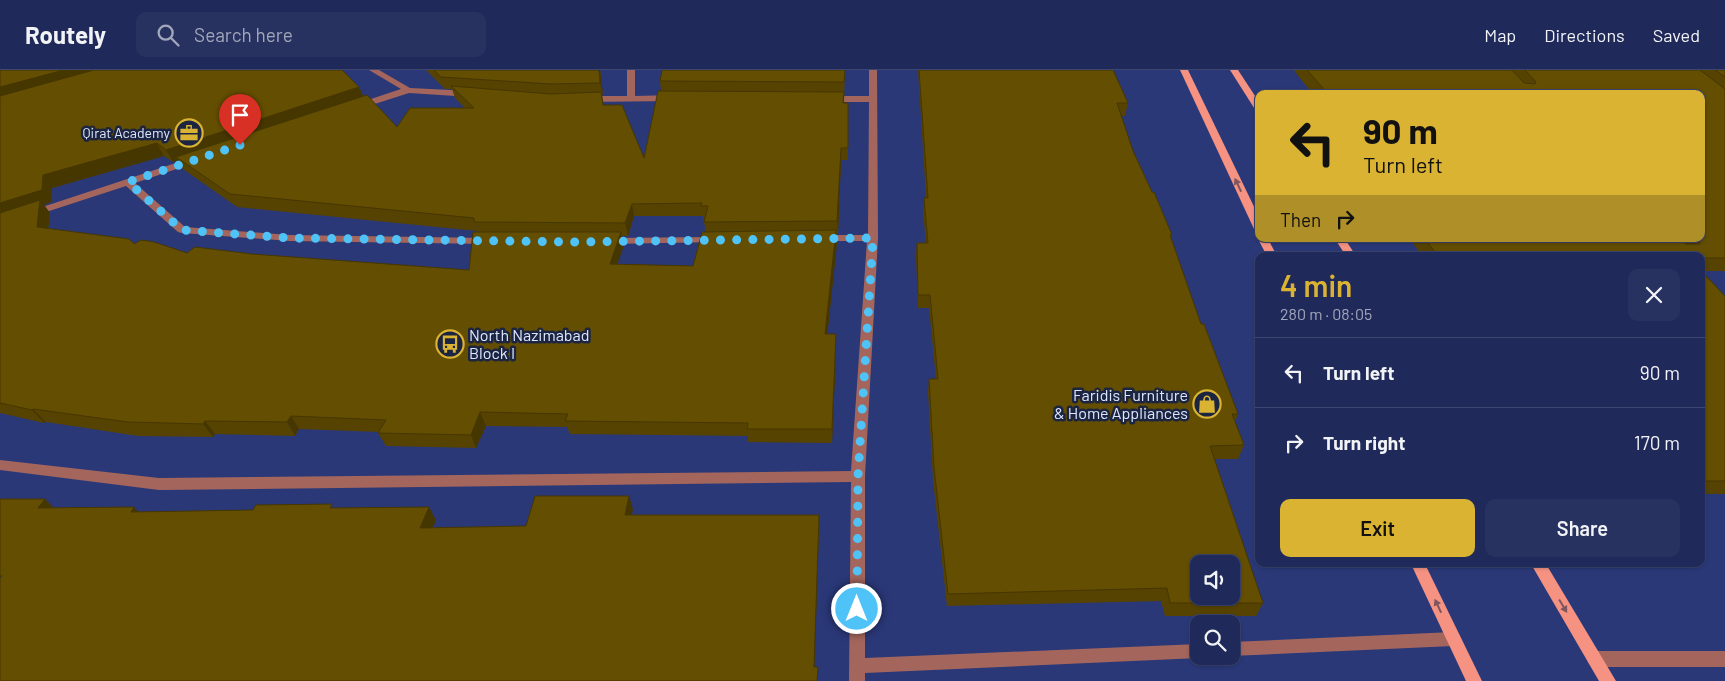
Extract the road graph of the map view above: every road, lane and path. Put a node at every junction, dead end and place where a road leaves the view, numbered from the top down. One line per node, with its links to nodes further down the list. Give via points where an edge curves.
1 (374, 70): 6 (street)
2 (631, 70): 8 (street)
3 (873, 70): 11 (street)
4 (1184, 70): 17 (main road, one-way to 4)
5 (1234, 70): 13 (main road)
6 (408, 90): 7 (street); 14 (street)
7 (476, 95)
8 (631, 98): 9 (street); 12 (street)
9 (679, 98)
10 (815, 99): 11 (street)
11 (873, 99): 19 (street)
12 (573, 100)
13 (1255, 103)
14 (343, 111)
15 (203, 157): 16 (street)
16 (128, 182): 18 (street); 22 (street, via 182,230 290,238)
17 (1255, 221)
18 (0, 224)
19 (873, 238): 20 (street); 25 (street)
20 (813, 239)
21 (724, 240): 23 (street)
22 (496, 241)
23 (595, 241)
24 (0, 465): 25 (street, via 159,484)
25 (858, 476): 33 (street)
26 (1419, 567): 28 (main road, one-way to 26)
27 (1540, 567): 31 (main road, one-way to 31)
28 (1454, 639): 29 (street); 34 (main road)
29 (1240, 649)
30 (1190, 651): 33 (street)
31 (1595, 659): 32 (street); 35 (main road)
32 (1725, 659)
33 (857, 674)
34 (1474, 681)
35 (1608, 681)

